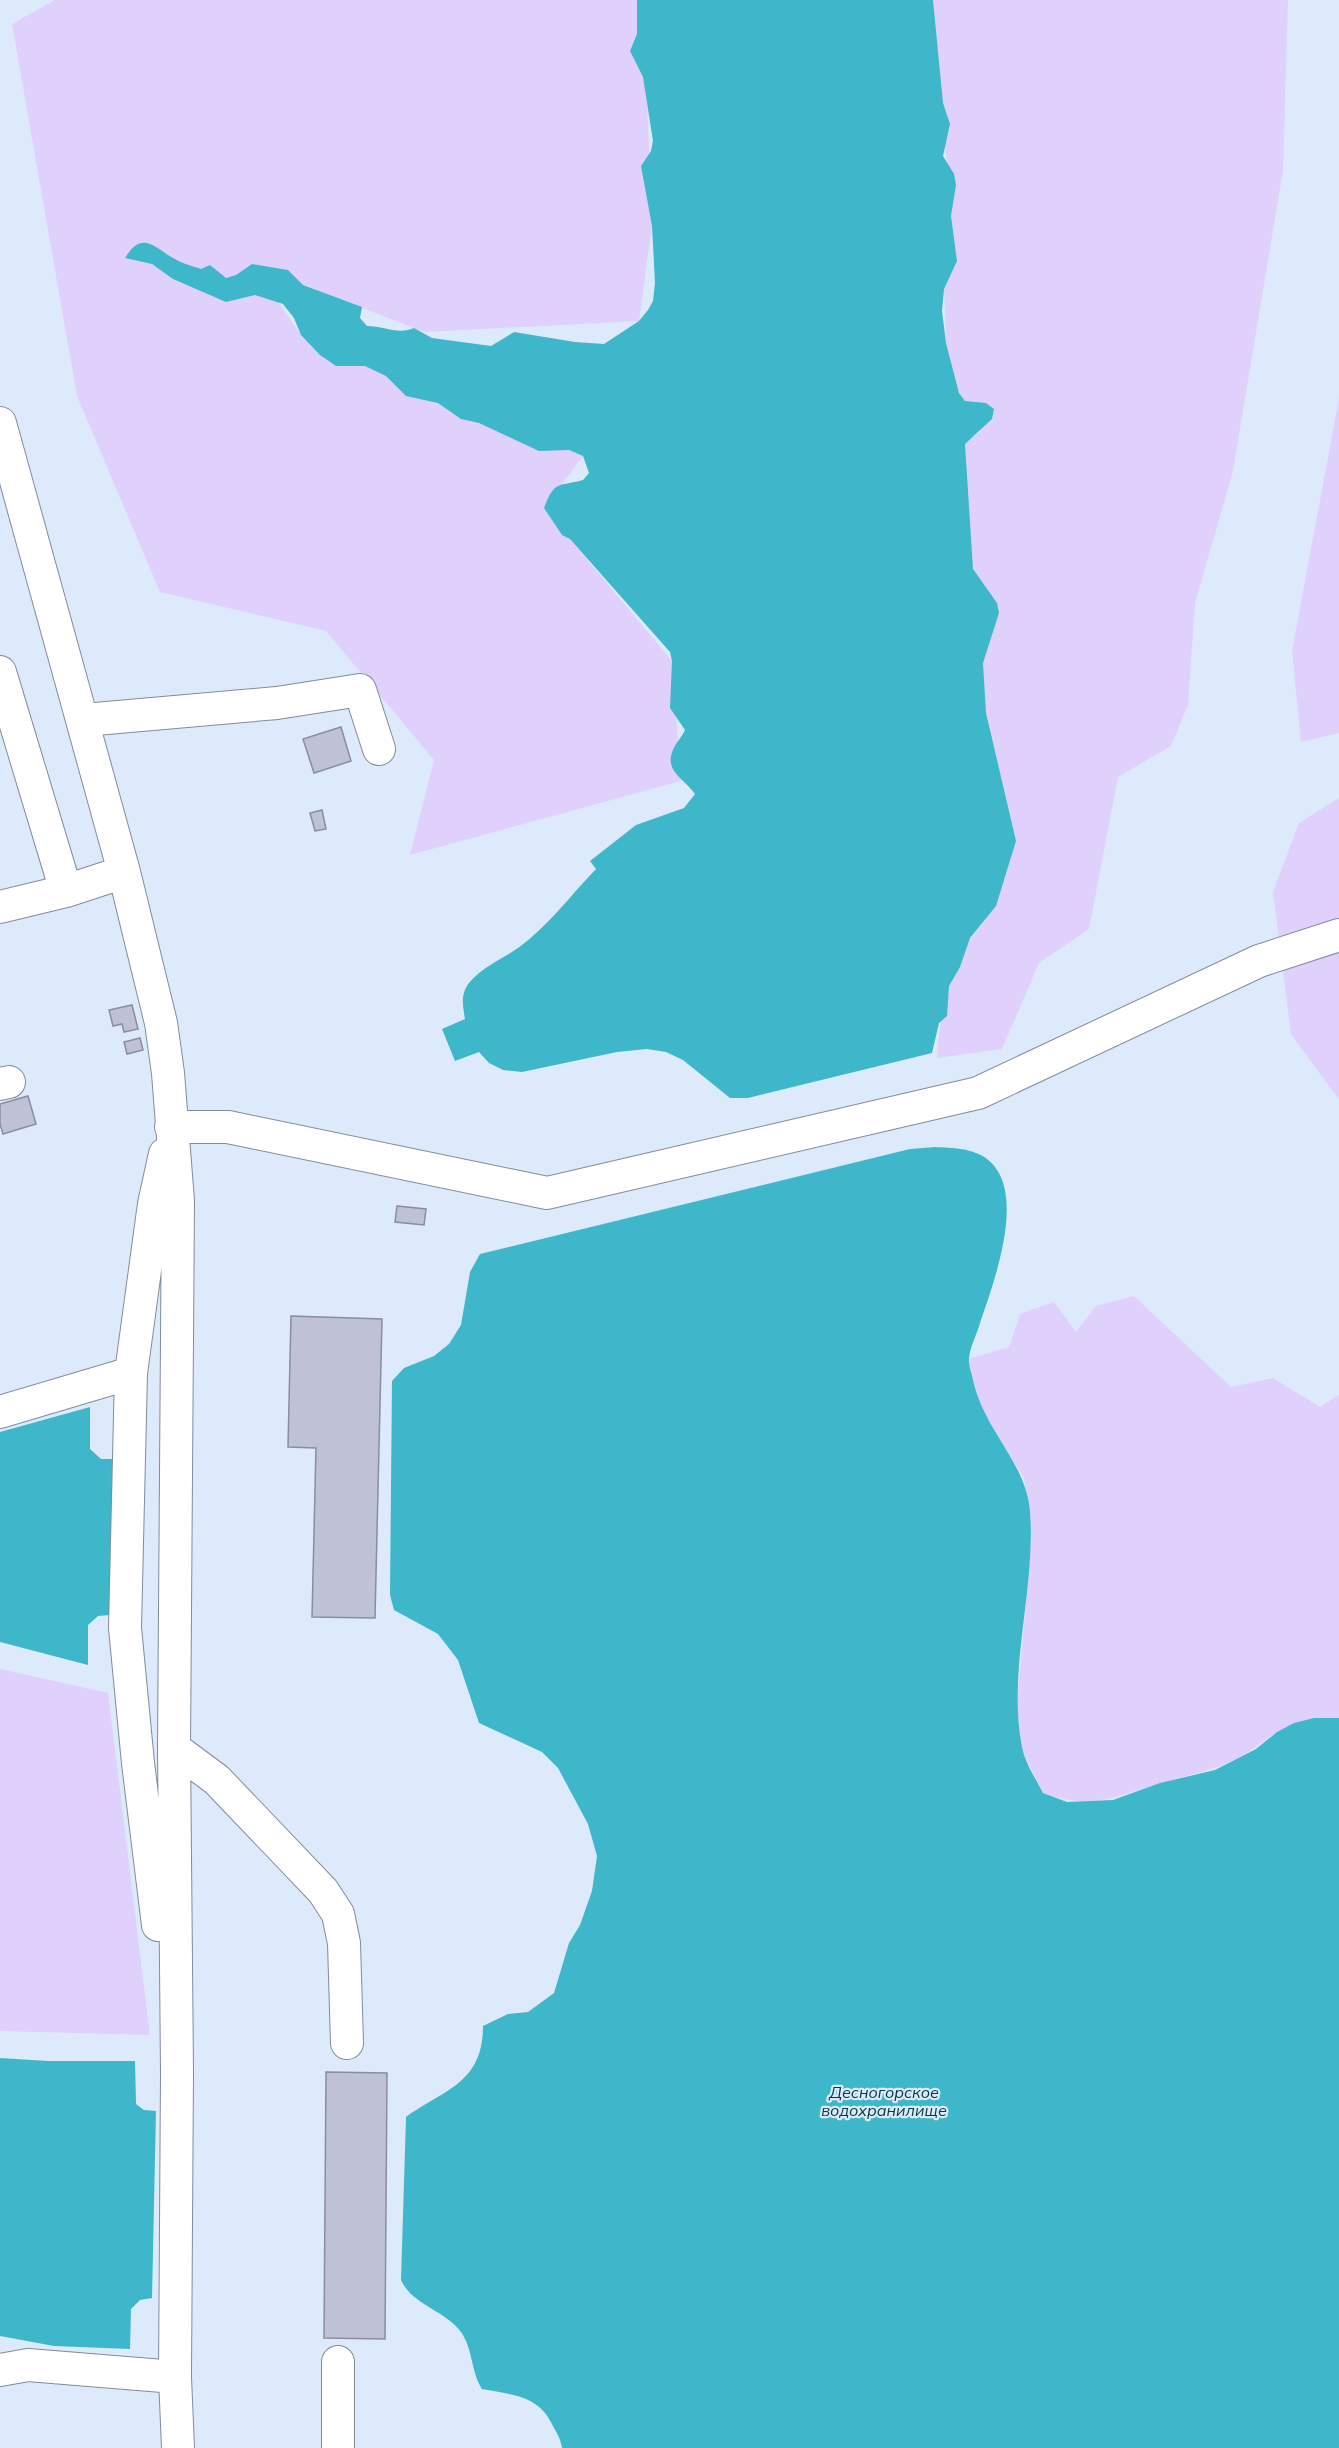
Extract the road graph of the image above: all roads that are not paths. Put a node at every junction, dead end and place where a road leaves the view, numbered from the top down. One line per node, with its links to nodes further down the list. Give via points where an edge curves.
1 (0, 423): 2 (street)
2 (9, 486): 4 (street)
3 (0, 672): 7 (street)
4 (84, 720): 5 (street, via 277,703 360,690); 6 (street)
5 (379, 749)
6 (124, 872): 7 (street); 10 (street, via 161,1023)
7 (66, 891): 8 (street)
8 (0, 907)
9 (1339, 935): 10 (street, via 1259,960 978,1093 547,1193 228,1127)
10 (171, 1127): 11 (street, via 154,1204); 13 (street, via 178,1201)
11 (131, 1373): 12 (street); 15 (street, via 125,1628)
12 (0, 1412)
13 (174, 1748): 14 (street, via 217,1780 323,1891 338,1914 344,1943); 15 (street)
14 (347, 2043)
15 (177, 2072): 18 (street)
16 (338, 2362): 20 (street)
17 (0, 2370): 18 (street, via 28,2365)
18 (175, 2377): 19 (street)
19 (177, 2448)
20 (338, 2448)

